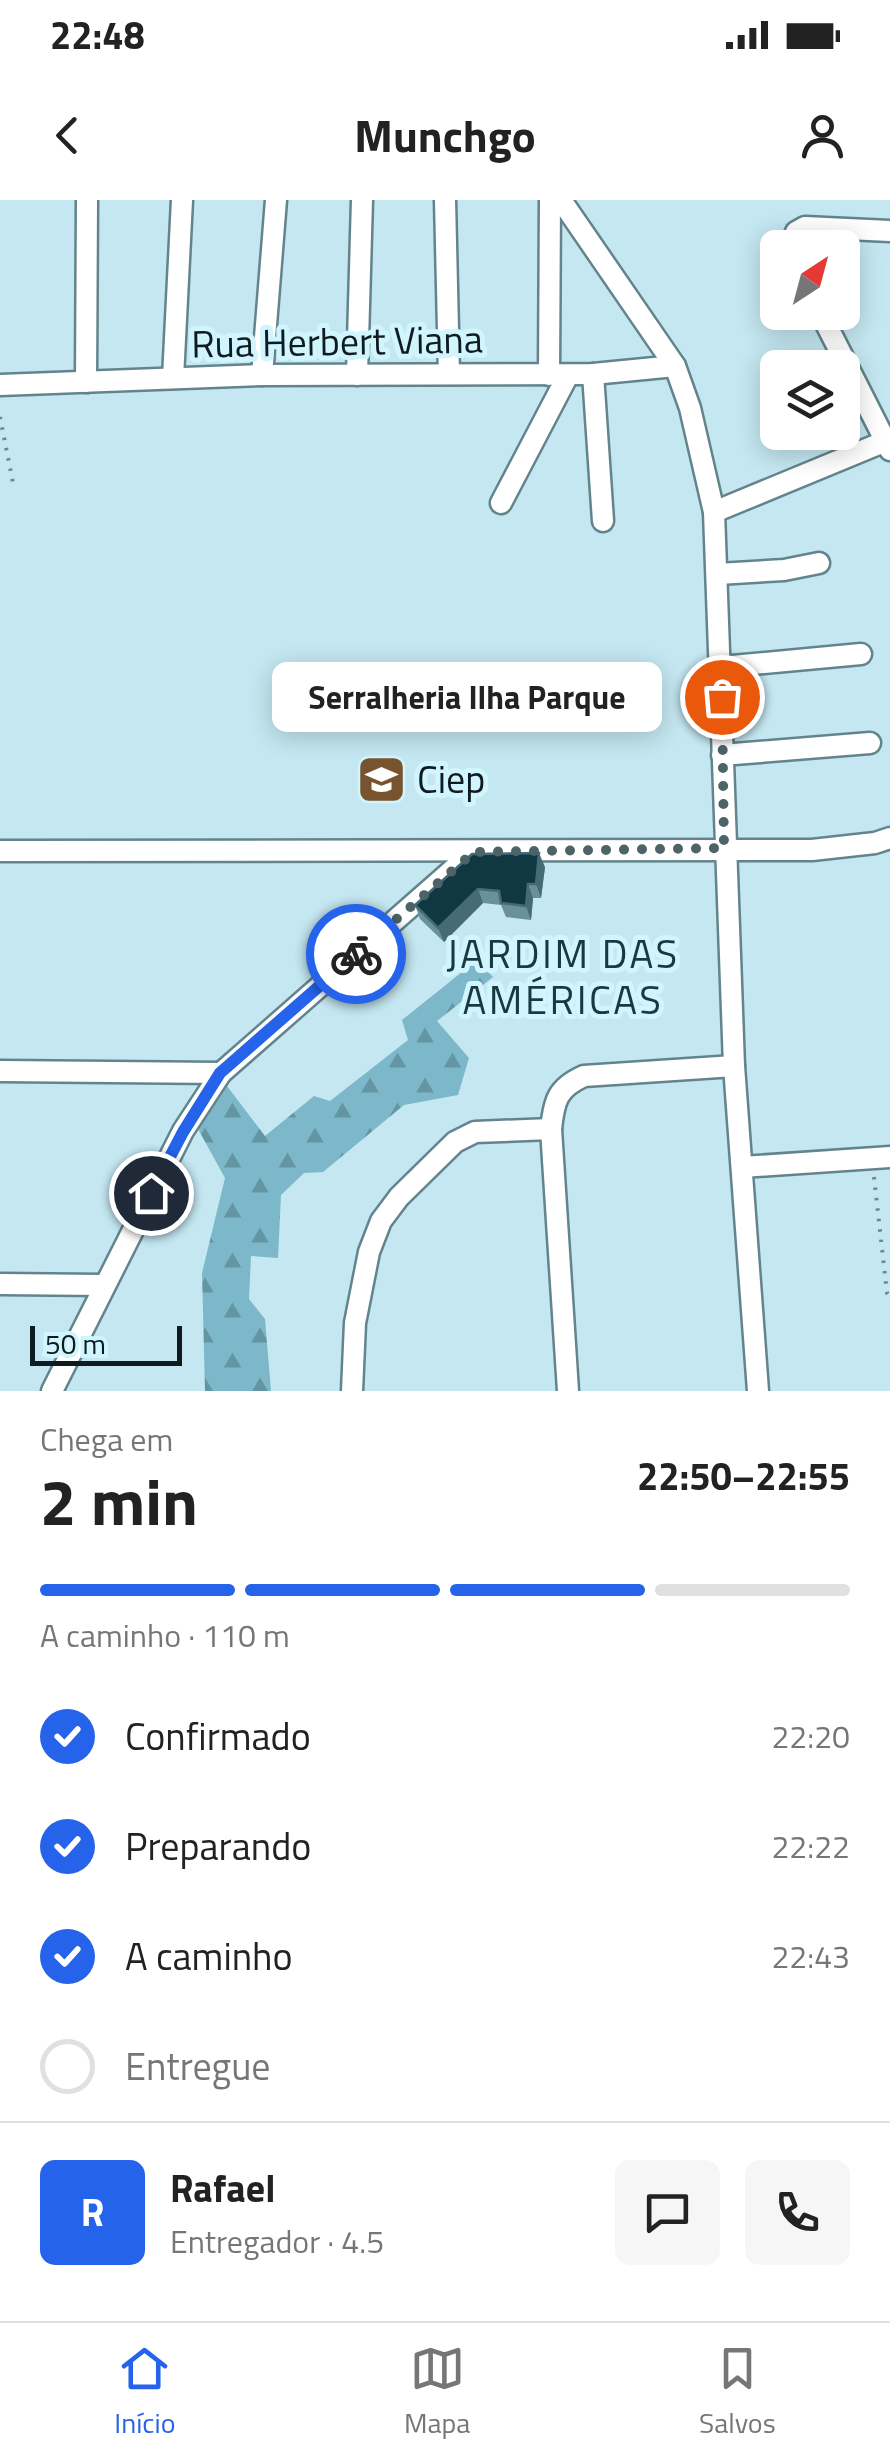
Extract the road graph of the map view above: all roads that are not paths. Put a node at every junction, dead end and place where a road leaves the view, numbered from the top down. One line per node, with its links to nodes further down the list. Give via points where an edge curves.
1 (87, 200): 20 (street)
2 (182, 200): 19 (street)
3 (276, 200): 16 (street)
4 (362, 200): 17 (street)
5 (445, 200): 14 (street)
6 (550, 200): 18 (street)
7 (560, 200): 13 (street)
8 (800, 230): 9 (street)
9 (856, 230)
10 (860, 230): 11 (street)
11 (890, 232)
12 (829, 330): 22 (street)
13 (675, 366): 15 (street, Rua Herbert Viana); 24 (street)
14 (449, 374): 17 (street, Rua Herbert Viana); 18 (street, Rua Herbert Viana)
15 (593, 374): 18 (street, Rua Herbert Viana); 25 (street)
16 (262, 375): 17 (street, Rua Herbert Viana); 19 (street, Rua Herbert Viana)
17 (357, 375)
18 (559, 375): 23 (street)
19 (173, 378): 20 (street, Rua Herbert Viana)
20 (86, 382): 21 (street, Rua Herbert Viana)
21 (0, 385)
22 (888, 446): 24 (street)
23 (501, 503)
24 (714, 512): 27 (street)
25 (602, 522)
26 (819, 563): 27 (street)
27 (718, 574): 29 (street)
28 (861, 654): 29 (street)
29 (721, 668): 31 (street)
30 (870, 743): 31 (street)
31 (722, 756): 33 (street)
32 (890, 838): 33 (street, via 812,850)
33 (724, 848): 35 (street); 36 (street)
34 (0, 851): 35 (street)
35 (474, 852): 38 (street)
36 (734, 1066): 39 (street, via 584,1076 565,1084 554,1100); 41 (street)
37 (0, 1071): 38 (street)
38 (220, 1073): 43 (street)
39 (551, 1129): 45 (street, via 475,1132 455,1142 399,1197 369,1252 355,1323); 46 (street)
40 (881, 1157): 41 (street)
41 (742, 1167): 47 (street)
42 (0, 1284): 43 (street)
43 (103, 1285): 44 (street)
44 (52, 1391)
45 (352, 1391)
46 (568, 1391)
47 (758, 1391)

